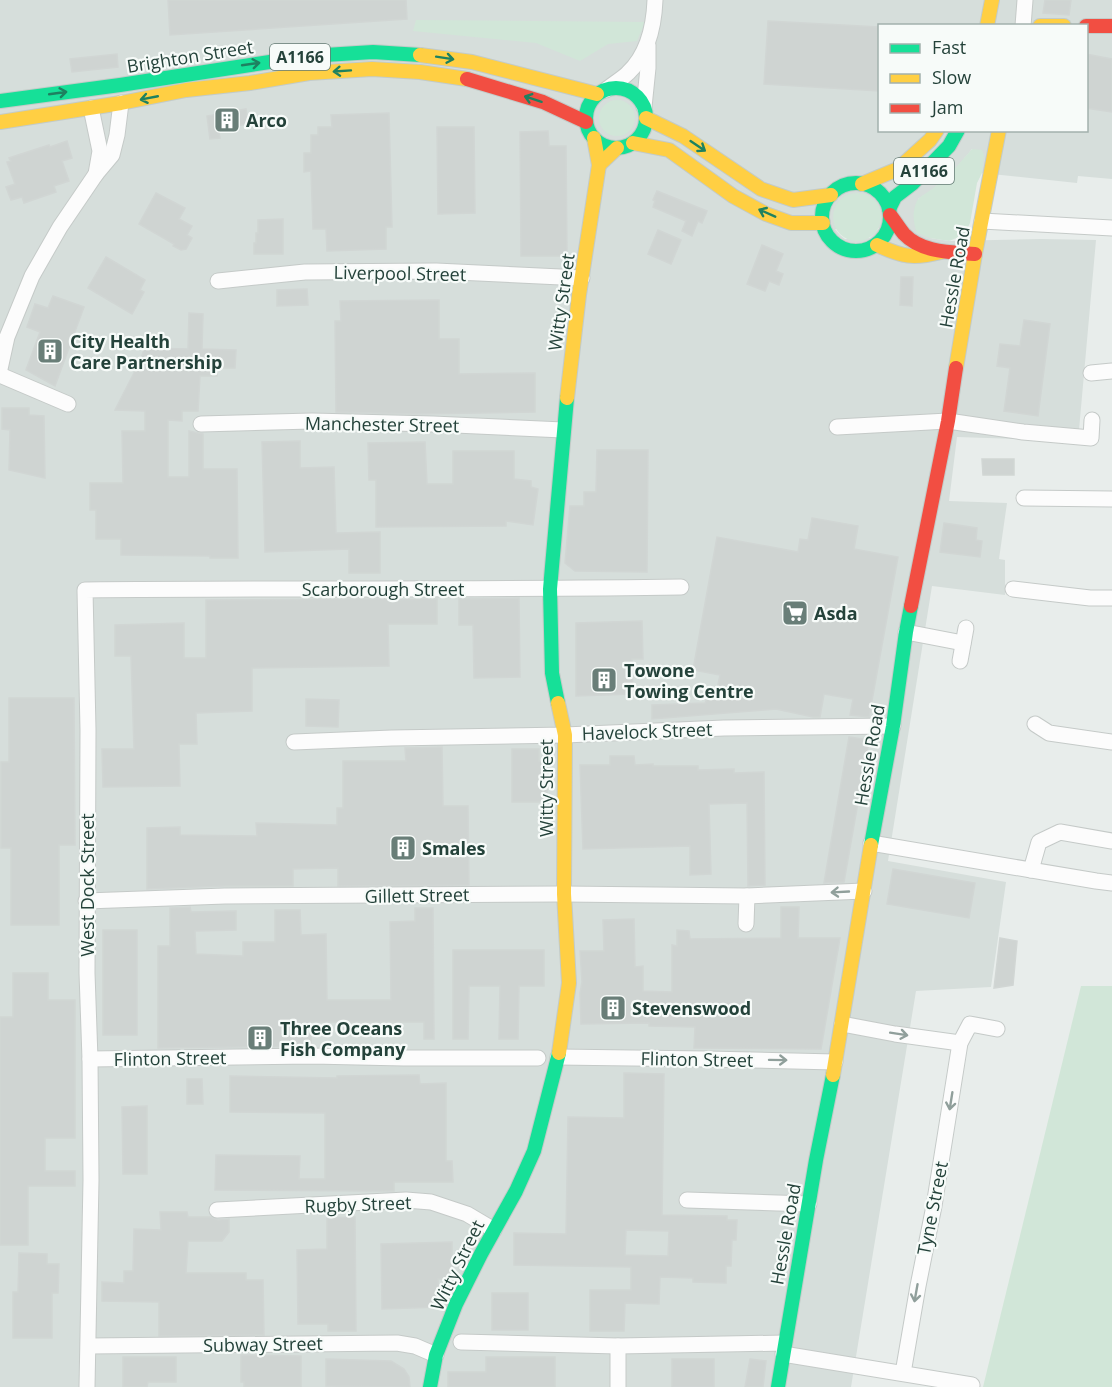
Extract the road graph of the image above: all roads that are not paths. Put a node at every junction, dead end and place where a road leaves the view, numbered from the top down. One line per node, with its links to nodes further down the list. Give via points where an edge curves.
1 (655, 0): 10 (street)
2 (993, 0): 5 (street)
3 (1005, 0): 6 (street)
4 (1025, 0): 7 (street)
5 (987, 24)
6 (1000, 24)
7 (1023, 24)
8 (1088, 26): 9 (street)
9 (1112, 26)
10 (648, 42): 11 (street, via 637,64); 15 (street)
11 (602, 92): 12 (street, Brighton Street / A1166, one-way to 11, via 309,56 373,52 472,62); 15 (street, via 615,88 633,93); 17 (street, via 591,102)
12 (0, 101)
13 (122, 103): 14 (street, Brighton Street / A1166); 17 (street, Brighton Street / A1166, one-way to 13, via 543,102 472,80 372,69 309,73); 25 (street, via 112,155)
14 (91, 108): 16 (street, Brighton Street / A1166); 25 (street, via 100,151)
15 (645, 113): 22 (street, via 645,128); 27 (street, one-way to 27, via 761,189 793,200)
16 (0, 122)
17 (586, 122): 21 (street)
18 (936, 132): 26 (street, A1166, via 898,169)
19 (957, 132): 28 (street, A1166, via 949,146 895,197)
20 (999, 132): 29 (street, Hessle Road)
21 (594, 138): 23 (street); 24 (street, Witty Street)
22 (633, 143): 23 (street); 30 (street, one-way to 22, via 791,223 766,214 733,196 669,150)
23 (617, 148): 24 (street)
24 (599, 165): 35 (street, Witty Street)
25 (96, 174): 37 (street, via 32,276 7,338)
26 (862, 184): 27 (street, via 850,184); 28 (street, via 881,194)
27 (831, 195): 30 (street)
28 (890, 212): 32 (street, via 889,226); 33 (street, via 906,236 923,247)
29 (982, 221): 31 (street); 34 (street, Hessle Road)
30 (823, 223): 32 (street, via 832,241 840,247 860,251)
31 (1112, 228)
32 (877, 244): 33 (street, via 911,258)
33 (945, 252): 34 (street)
34 (975, 254): 43 (street, Hessle Road)
35 (582, 278): 36 (street, Liverpool Street, via 436,271 305,272); 46 (street, Witty Street)
36 (218, 280)
37 (0, 369)
38 (1112, 371): 39 (street)
39 (1091, 373)
40 (0, 375): 41 (street)
41 (68, 404)
42 (1092, 420): 43 (street, via 1091,438)
43 (948, 422): 45 (street); 54 (street, Hessle Road)
44 (201, 424): 46 (street, Manchester Street, via 433,424)
45 (837, 427)
46 (563, 430): 51 (street, Witty Street)
47 (1024, 498): 48 (street)
48 (1112, 499)
49 (681, 587): 51 (street, Scarborough Street)
50 (86, 590): 51 (street, Scarborough Street); 68 (street, West Dock Street)
51 (550, 590): 58 (street, Witty Street, via 552,673)
52 (1013, 590): 53 (street)
53 (1112, 598)
54 (906, 632): 55 (street, via 964,636); 57 (street, Hessle Road)
55 (960, 662)
56 (1035, 724): 60 (street, via 1049,733)
57 (893, 726): 58 (street, Havelock Street); 62 (street, Hessle Road)
58 (565, 735): 59 (street, Havelock Street); 66 (street, Witty Street)
59 (294, 742)
60 (1112, 742)
61 (1112, 842): 63 (street, via 1060,832 1039,842)
62 (871, 843): 63 (street); 65 (street, Hessle Road)
63 (1031, 870): 64 (street)
64 (1112, 883)
65 (864, 891): 67 (street, Gillett Street, one-way to 67); 70 (street, Hessle Road)
66 (564, 894): 67 (street, Gillett Street); 68 (street, Gillett Street); 73 (street, Witty Street, via 569,983)
67 (747, 896): 69 (street)
68 (86, 901): 75 (street, West Dock Street)
69 (746, 924)
70 (842, 1024): 72 (street, one-way to 72); 76 (street, Hessle Road)
71 (997, 1029): 72 (street, via 970,1024)
72 (960, 1043): 86 (street, Tyne Street, one-way to 86)
73 (558, 1057): 76 (street, Flinton Street, one-way to 76); 80 (street, Witty Street, via 534,1151)
74 (538, 1058): 75 (street, Flinton Street)
75 (90, 1059): 82 (street, West Dock Street)
76 (835, 1062): 78 (street, Hessle Road)
77 (687, 1200): 78 (street)
78 (809, 1204): 84 (street, Hessle Road)
79 (217, 1210): 80 (street, Rugby Street, via 431,1202 467,1214)
80 (494, 1230): 85 (street, Witty Street, via 456,1304)
81 (461, 1341): 83 (street)
82 (89, 1346): 85 (street, Subway Street, via 398,1343); 88 (street, West Dock Street)
83 (618, 1346): 84 (street); 90 (street)
84 (784, 1349): 86 (street); 91 (street, Hessle Road)
85 (436, 1355): 89 (street, Witty Street)
86 (903, 1373): 87 (street)
87 (972, 1385)
88 (87, 1387)
89 (430, 1387)
90 (618, 1387)
91 (778, 1387)

